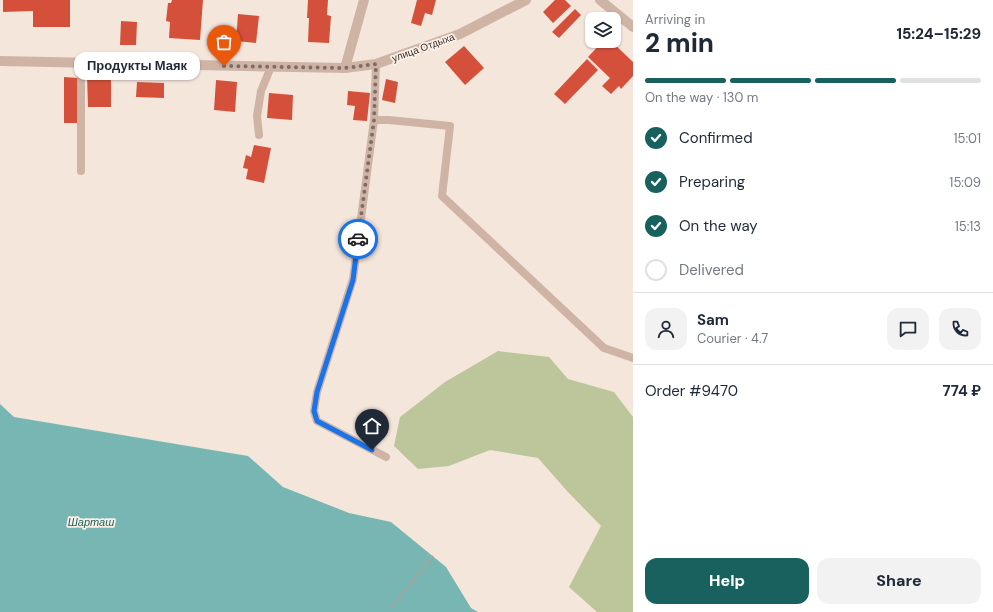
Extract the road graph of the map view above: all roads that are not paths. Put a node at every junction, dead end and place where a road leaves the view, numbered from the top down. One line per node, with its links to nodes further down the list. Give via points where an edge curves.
1 (364, 0): 9 (street)
2 (526, 0): 7 (street, улица Отдыха, via 460,34)
3 (600, 0): 4 (street)
4 (633, 28)
5 (0, 61): 6 (street, улица Отдыха)
6 (81, 62): 8 (street, улица Отдыха); 12 (lane)
7 (376, 64): 9 (street, улица Отдыха); 10 (lane)
8 (271, 66): 9 (street, улица Отдыха); 11 (lane, via 261,91 257,116)
9 (345, 68)
10 (374, 120): 13 (lane, via 450,126 442,196 604,348); 14 (lane, via 353,280 317,392 314,411 317,421)
11 (259, 135)
12 (81, 171)
13 (633, 358)
14 (386, 457)

